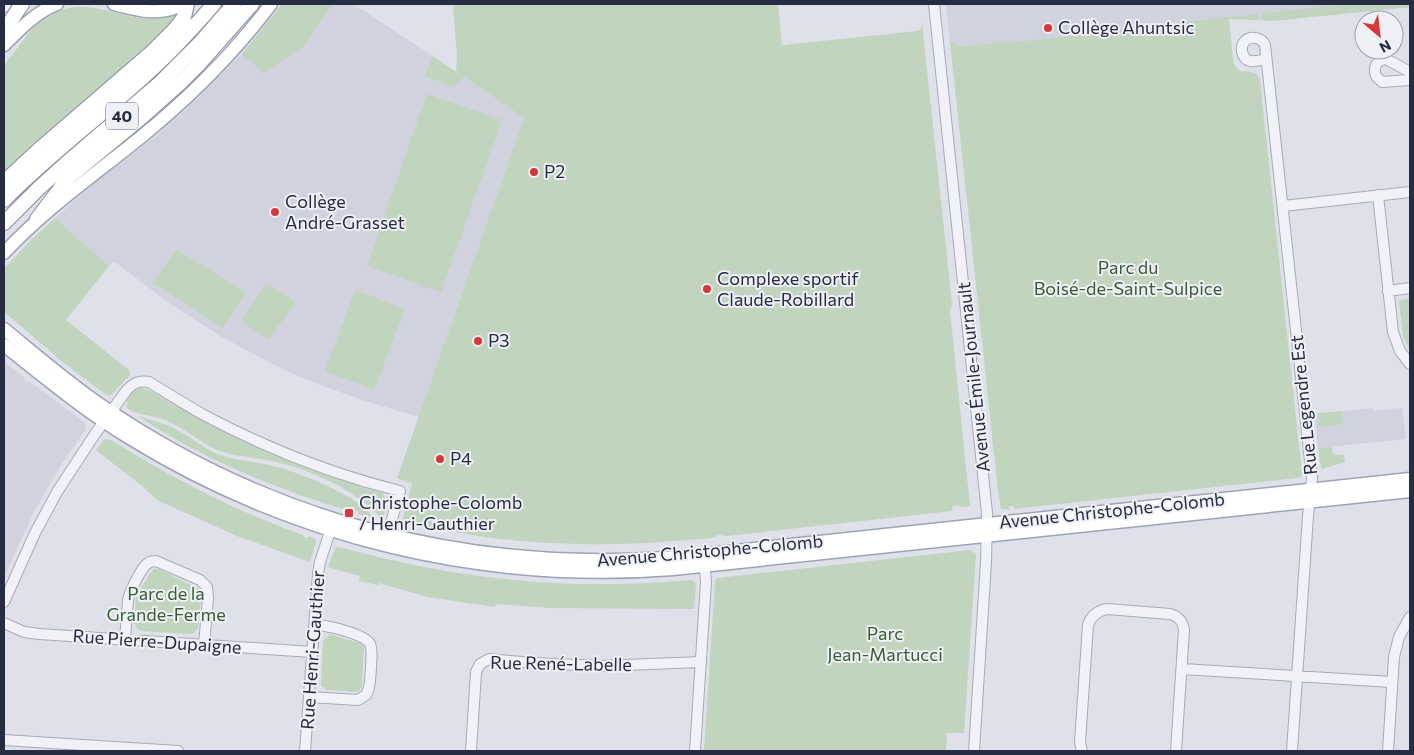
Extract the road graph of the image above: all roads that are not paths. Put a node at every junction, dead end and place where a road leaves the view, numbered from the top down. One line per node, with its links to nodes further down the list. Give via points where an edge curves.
1 (6, 4): 12 (street)
2 (22, 4): 13 (highway, via 12,19)
3 (57, 4): 13 (main road, via 35,17)
4 (114, 4): 5 (main road, via 155,12)
5 (183, 4)
6 (188, 4): 17 (highway, via 184,18 165,39)
7 (214, 4): 20 (highway, 40, via 150,70)
8 (234, 4): 23 (highway, 40, via 161,82 65,164)
9 (252, 4): 22 (highway, via 198,65 69,177)
10 (271, 4): 22 (main road, via 230,54 175,108)
11 (934, 4): 35 (street, Avenue Émile-Journault, via 986,492)
12 (4, 8)
13 (4, 45)
14 (1266, 60): 21 (street, Rue Legendre Est)
15 (1410, 72): 16 (street, via 1386,59 1378,62 1374,70 1382,82)
16 (1410, 80)
17 (4, 182)
18 (1410, 192): 19 (street)
19 (1378, 195): 21 (street); 26 (street)
20 (4, 200)
21 (1282, 206): 33 (street, Rue Legendre Est, via 1311,475)
22 (37, 219): 24 (main road)
23 (4, 223)
24 (4, 253)
25 (1410, 288): 26 (street)
26 (1388, 290): 29 (street, via 1393,332)
27 (4, 329): 30 (main road, Avenue Christophe-Colomb)
28 (4, 345): 30 (main road, Avenue Christophe-Colomb, via 79,404)
29 (1410, 364)
30 (107, 417): 34 (main road, Avenue Christophe-Colomb, via 160,456 211,483 276,512); 36 (street, via 131,385 147,382 272,448 325,469 400,491); 38 (street, via 49,505)
31 (1410, 479): 33 (main road, Avenue Christophe-Colomb)
32 (1410, 491): 33 (main road, Avenue Christophe-Colomb)
33 (1310, 496): 35 (main road, Avenue Christophe-Colomb); 47 (street, Rue Legendre Est)
34 (332, 525): 36 (main road, Avenue Christophe-Colomb); 41 (street, Rue Henri-Gauthier, via 318,570)
35 (987, 530): 37 (main road, Avenue Christophe-Colomb); 55 (street, Avenue Émile-Journault)
36 (386, 541): 37 (main road, Avenue Christophe-Colomb, via 544,560)
37 (704, 561): 45 (street, via 706,582)
38 (4, 602)
39 (1410, 617): 48 (street, via 1397,644)
40 (4, 623): 42 (street, Rue Pierre-Dupaigne, via 29,633)
41 (315, 624): 44 (street, Rue Henri-Gauthier); 49 (street, via 367,640 372,649 370,684 366,695 358,700)
42 (125, 640): 43 (street, Rue Pierre-Dupaigne); 43 (street, via 129,596 146,565 156,560 200,580 207,587)
43 (204, 645): 44 (street, Rue Pierre-Dupaigne)
44 (313, 652): 49 (street, Rue Henri-Gauthier)
45 (700, 662): 53 (street, Rue René-Labelle, via 600,666 484,661 476,670); 54 (street)
46 (1182, 669): 47 (street); 56 (street, via 1184,630 1175,616 1107,609 1095,614 1087,628); 57 (street)
47 (1297, 676): 48 (street); 58 (street, Rue Legendre Est)
48 (1392, 682): 59 (street)
49 (309, 696): 52 (street, Rue Henri-Gauthier)
50 (4, 740): 51 (street)
51 (178, 751)
52 (306, 751)
53 (471, 751)
54 (695, 751)
55 (974, 751)
56 (1082, 751)
57 (1176, 751)
58 (1292, 751)
59 (1388, 751)

